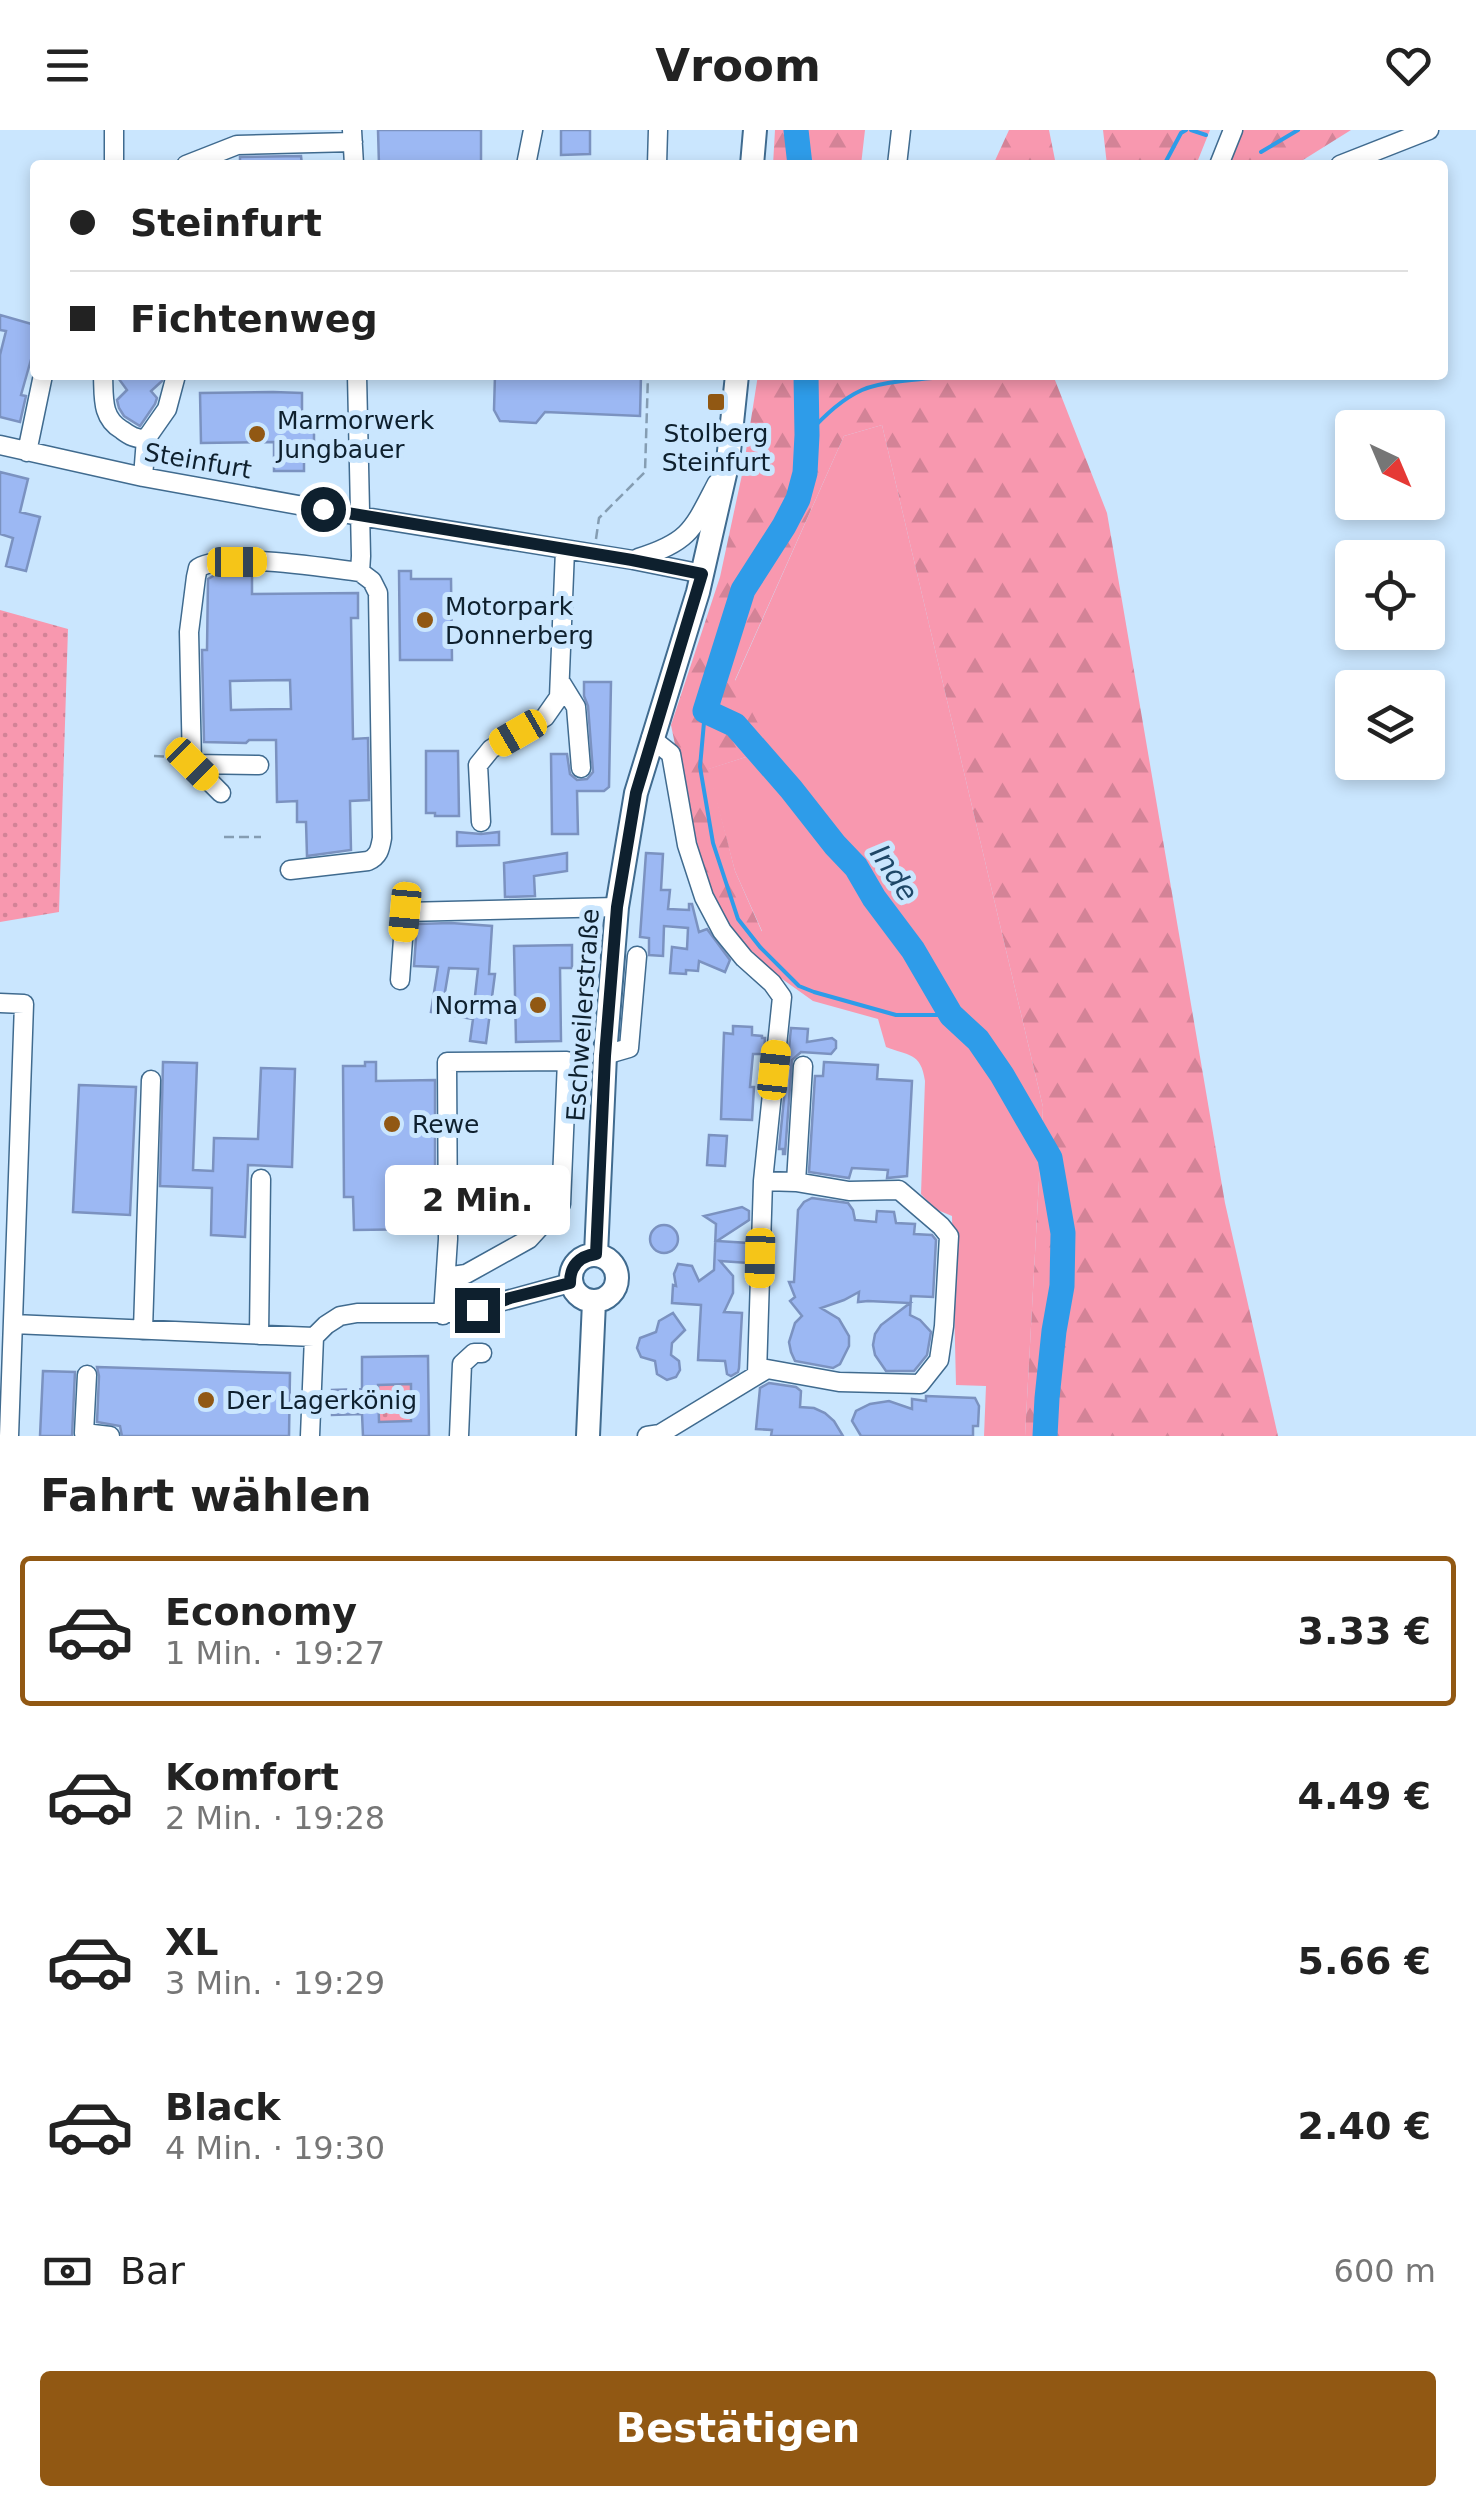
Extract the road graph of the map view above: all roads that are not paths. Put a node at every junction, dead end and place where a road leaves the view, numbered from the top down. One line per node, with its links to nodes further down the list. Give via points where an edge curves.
1 (114, 130): 10 (street)
2 (533, 130): 12 (street)
3 (658, 130): 13 (street)
4 (755, 130): 14 (main road)
5 (902, 130): 15 (street)
6 (1233, 130): 16 (street)
7 (1430, 130): 9 (street)
8 (353, 136): 11 (street, via 238,145)
9 (1369, 159)
10 (114, 160)
11 (199, 160)
12 (527, 160)
13 (657, 160)
14 (752, 160)
15 (898, 160)
16 (1222, 160)
17 (41, 380): 24 (street)
18 (103, 380): 22 (street, via 110,420)
19 (175, 380): 22 (street, via 167,409)
20 (357, 380): 27 (street)
21 (736, 380): 25 (main road, Eschweilerstraße)
22 (146, 439): 26 (street)
23 (0, 445): 24 (street, Steinfurt)
24 (26, 452): 26 (street, Steinfurt)
25 (728, 461): 29 (street, via 682,539); 31 (main road, Eschweilerstraße)
26 (143, 477): 27 (street, Steinfurt)
27 (359, 516): 28 (street, Steinfurt); 30 (street)
28 (565, 550): 29 (street, Steinfurt); 32 (street)
29 (632, 560): 31 (street, Steinfurt)
30 (360, 572): 34 (street, via 265,562 208,562 198,568 189,632); 39 (street, via 378,593 380,850 368,861)
31 (702, 574): 33 (main road, Eschweilerstraße)
32 (560, 680): 36 (street, via 576,707); 38 (street, via 559,697 545,717 491,748 478,765)
33 (651, 738): 40 (main road, Eschweilerstraße); 48 (street, via 670,754 704,897 722,931 782,997)
34 (192, 760): 35 (street); 37 (street)
35 (259, 765)
36 (581, 768)
37 (221, 793)
38 (480, 822)
39 (290, 870)
40 (617, 907): 42 (street, via 405,912); 44 (main road, Eschweilerstraße)
41 (637, 956): 44 (street, via 629,1048)
42 (400, 980)
43 (0, 1003): 50 (street, via 24,1004)
44 (605, 1056): 53 (main road, Eschweilerstraße)
45 (804, 1066): 49 (street)
46 (151, 1080): 59 (street)
47 (262, 1179): 60 (street)
48 (762, 1181): 49 (street); 64 (street)
49 (796, 1182): 64 (street, via 898,1190 942,1226 948,1236 939,1360 920,1384 839,1382 767,1368)
50 (9, 1190): 58 (street)
51 (561, 1204): 52 (street); 52 (street, via 567,1061 447,1062); 54 (street, via 529,1239 466,1274)
52 (448, 1208): 54 (street)
53 (596, 1254): 55 (main road, via 577,1262); 56 (main road, via 611,1262 617,1284)
54 (446, 1277): 57 (street)
55 (570, 1283): 56 (main road); 57 (street)
56 (594, 1302): 70 (main road)
57 (443, 1314): 61 (street, via 340,1316)
58 (13, 1324): 59 (street); 63 (street)
59 (143, 1330): 60 (street)
60 (258, 1335): 61 (street)
61 (314, 1337): 68 (street)
62 (482, 1353): 69 (street, via 462,1364)
63 (6, 1359): 66 (street)
64 (757, 1374): 71 (street)
65 (87, 1376): 67 (street, via 84,1433)
66 (9, 1436)
67 (110, 1436)
68 (310, 1436)
69 (460, 1436)
70 (588, 1436)
71 (647, 1436)

